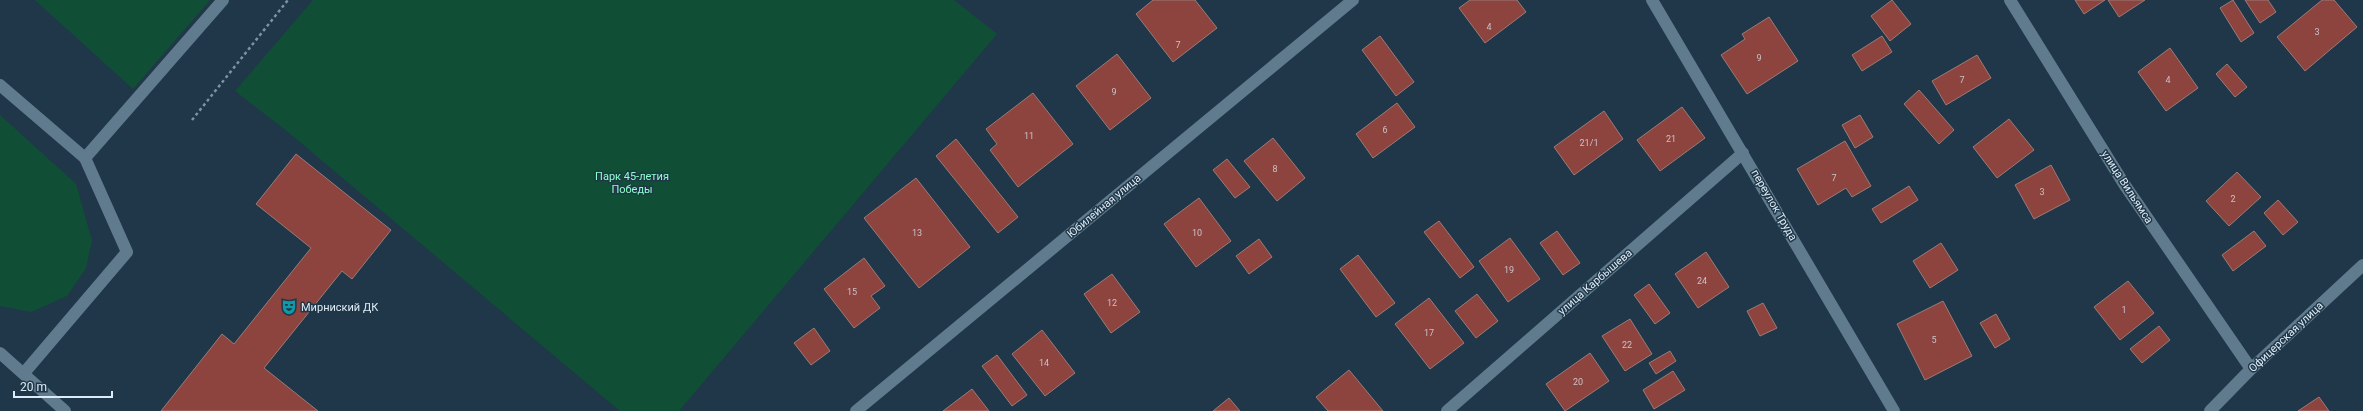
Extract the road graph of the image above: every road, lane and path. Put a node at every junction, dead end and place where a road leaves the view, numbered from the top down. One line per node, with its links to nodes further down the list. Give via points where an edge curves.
1 (223, 0): 9 (street)
2 (288, 0): 7 (path)
3 (1352, 0): 15 (street, Юбилейная улица)
4 (1652, 0): 8 (street, переулок Труда)
5 (2010, 0): 12 (street, улица Вильямса, via 2124,184)
6 (0, 85): 9 (street)
7 (192, 120)
8 (1743, 153): 16 (street, улица Карбышева); 17 (street, переулок Труда)
9 (84, 158): 13 (street, via 127,252)
10 (2363, 266): 12 (street, Офицерская улица)
11 (0, 353): 13 (street)
12 (2251, 369): 18 (street, Офицерская улица)
13 (24, 373): 14 (street)
14 (65, 411)
15 (856, 411)
16 (1447, 411)
17 (1894, 411)
18 (2210, 411)

